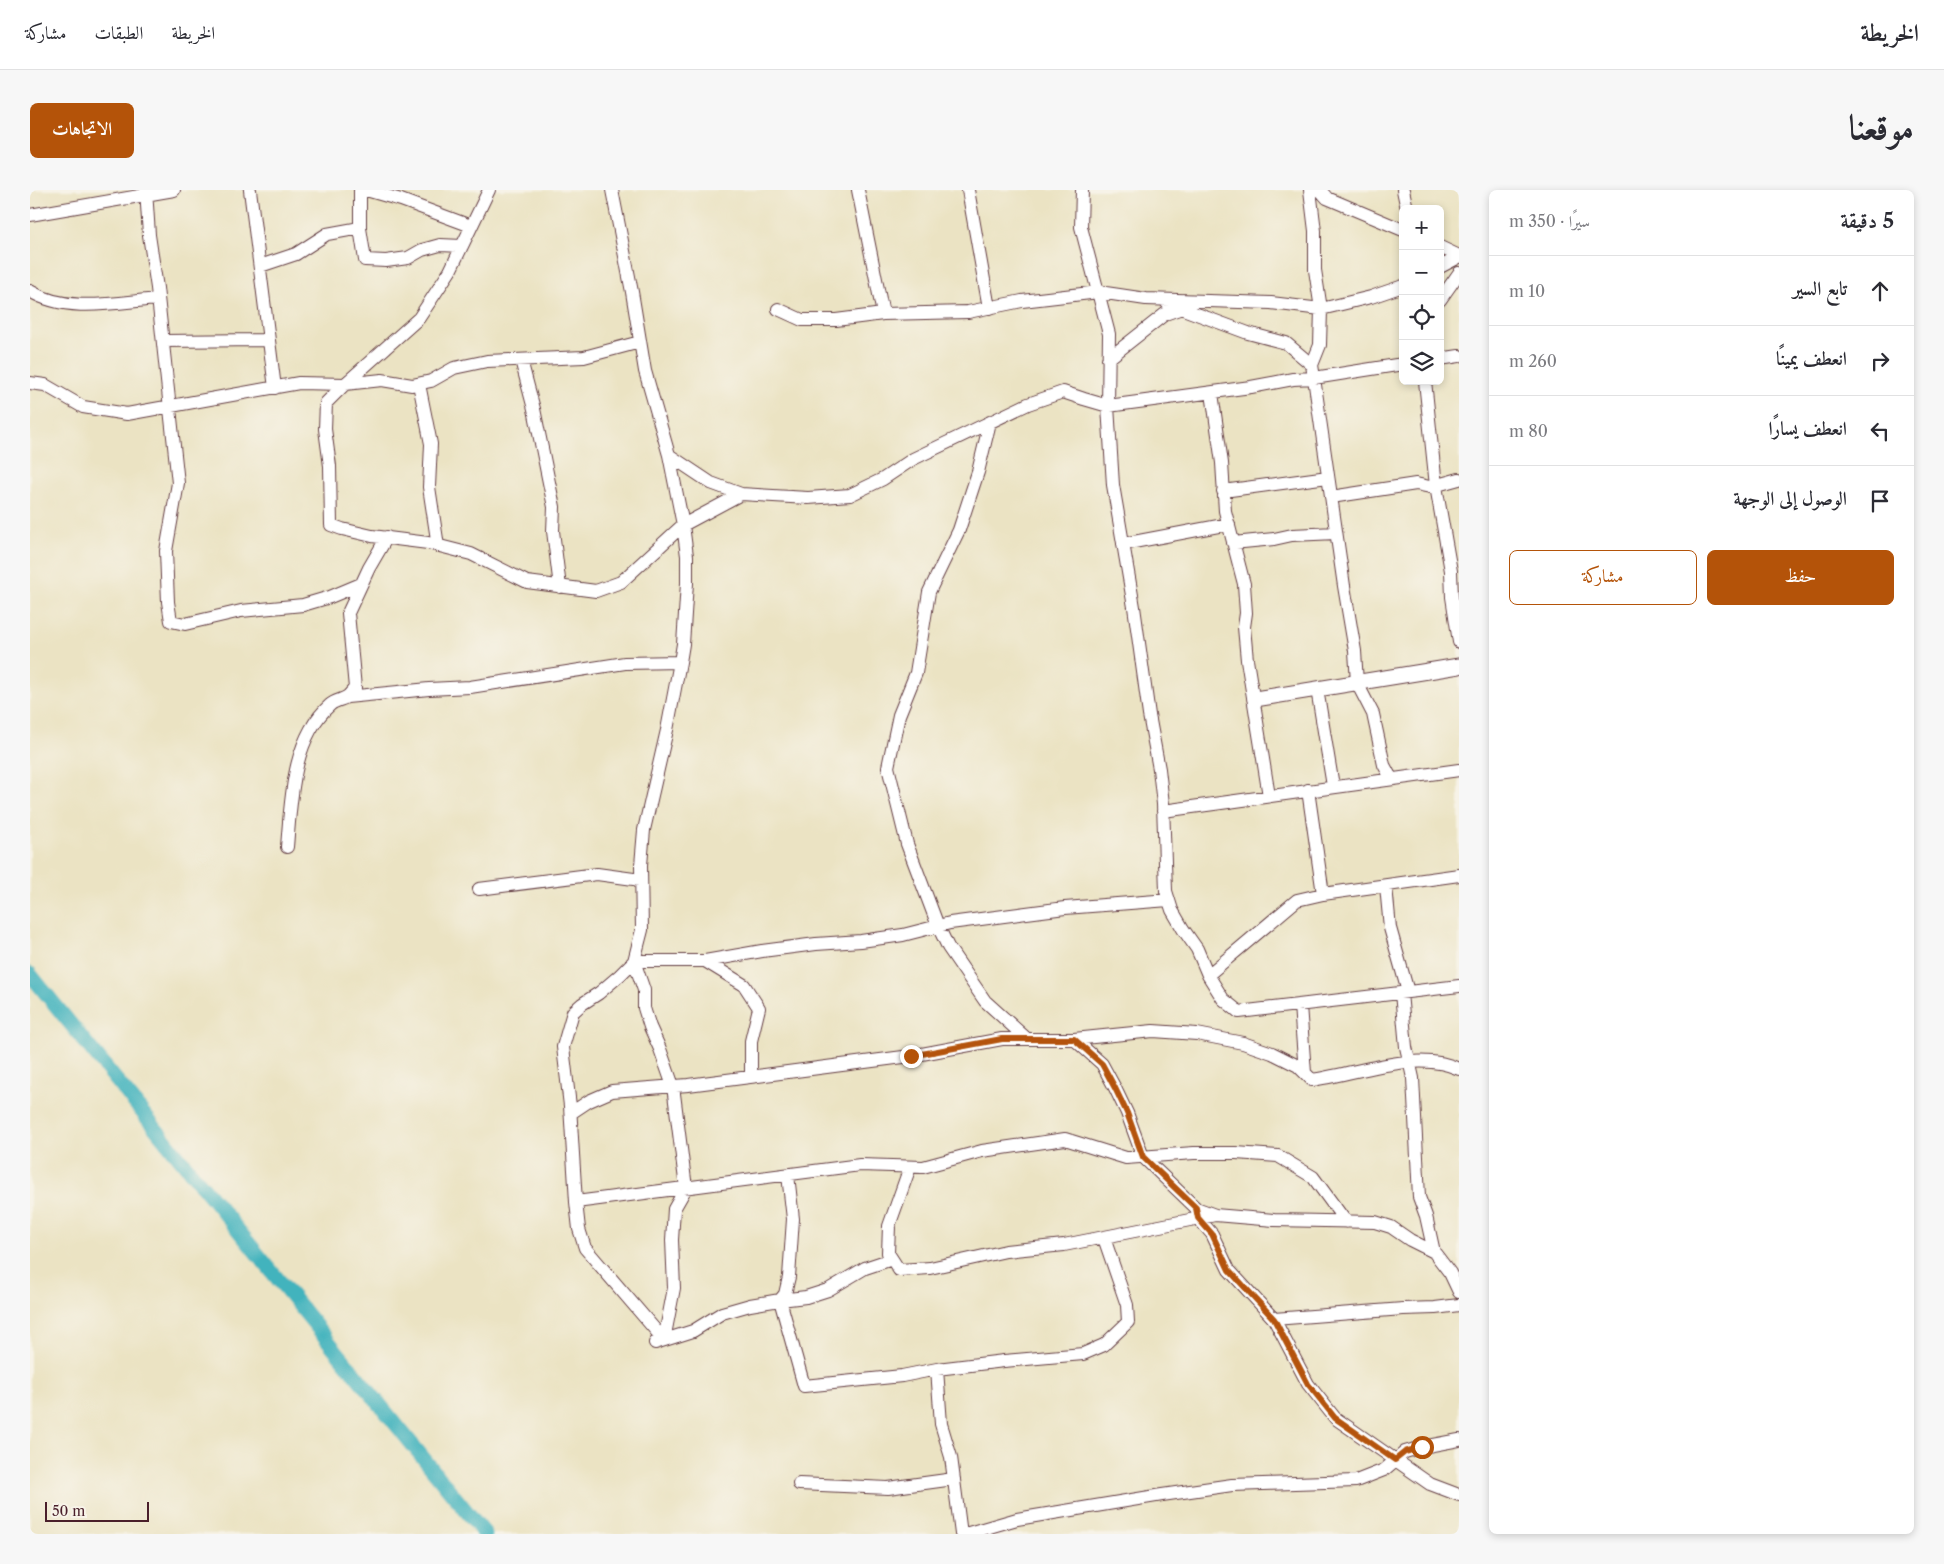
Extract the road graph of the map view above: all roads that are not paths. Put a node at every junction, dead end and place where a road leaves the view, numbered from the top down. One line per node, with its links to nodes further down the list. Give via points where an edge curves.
1 (174, 190): 13 (street)
2 (250, 190): 23 (street)
3 (360, 190): 17 (street)
4 (366, 190): 16 (street)
5 (489, 190): 16 (street)
6 (612, 190): 39 (street)
7 (858, 190): 36 (street)
8 (968, 190): 32 (street)
9 (1082, 190): 27 (street, via 1081,227)
10 (1310, 190): 35 (street)
11 (1320, 190): 18 (street, via 1326,198)
12 (1403, 190): 14 (street)
13 (146, 192): 15 (street); 29 (street)
14 (1406, 205)
15 (30, 215)
16 (471, 226): 19 (street)
17 (360, 228): 19 (street, via 365,260 408,258 440,245); 23 (street, via 327,234 296,254)
18 (1399, 228)
19 (462, 246): 48 (street, via 450,271 419,318)
20 (1444, 249): 21 (street)
21 (1459, 256): 22 (street)
22 (1444, 265)
23 (260, 266): 37 (street)
24 (1459, 273): 28 (street)
25 (1399, 287): 35 (street)
26 (30, 291): 29 (street, via 55,303)
27 (1099, 292): 30 (street); 32 (street); 42 (street, via 1109,334)
28 (1444, 295)
29 (158, 299): 38 (street)
30 (1159, 300): 31 (street); 34 (street)
31 (1197, 302): 34 (street); 35 (street, via 1271,303)
32 (989, 308): 36 (street, via 968,312)
33 (778, 309): 36 (street, via 802,320 836,320)
34 (1179, 309): 42 (street, via 1165,314); 44 (street, via 1248,334 1286,343)
35 (1321, 309): 44 (street, via 1320,345)
36 (883, 314)
37 (269, 340): 38 (street); 51 (street)
38 (163, 341): 53 (street)
39 (640, 342): 43 (street, via 584,357); 56 (street)
40 (1459, 356): 41 (street)
41 (1444, 358)
42 (1108, 359): 54 (street)
43 (521, 360): 49 (street, via 487,361 454,368); 72 (street, via 554,507 553,531)
44 (1312, 365): 46 (street)
45 (1399, 365): 46 (street)
46 (1314, 378): 52 (street); 57 (street)
47 (30, 384): 53 (street, via 45,385 83,406 127,414)
48 (345, 384): 49 (street, via 382,380); 51 (street, via 299,383); 66 (street, via 326,403 331,525)
49 (419, 384): 69 (street, via 431,444 429,487)
50 (1425, 385): 59 (street)
51 (275, 388): 53 (street)
52 (1212, 393): 54 (street); 60 (street)
53 (170, 406): 71 (street, via 178,483 166,551 171,621 185,624 241,611 303,605)
54 (1108, 406): 55 (street, via 1063,392); 68 (street, via 1112,485)
55 (990, 422): 61 (street, via 913,459 850,495 808,498); 93 (street, via 978,472 958,530 929,592 916,673 898,715 888,767 906,844)
56 (669, 455): 61 (street, via 711,483); 64 (street)
57 (1328, 477): 60 (street); 62 (street)
58 (1459, 480): 59 (street)
59 (1436, 486): 62 (street, via 1416,484); 70 (street)
60 (1223, 491): 63 (street)
61 (741, 494): 64 (street)
62 (1331, 497): 65 (street)
63 (1229, 524): 67 (street); 68 (street)
64 (683, 525): 72 (street, via 621,582 596,592); 74 (street, via 687,583)
65 (1336, 533): 67 (street); 76 (street, via 1356,651)
66 (388, 537): 69 (street); 71 (street)
67 (1233, 543): 79 (street, via 1244,584 1244,627)
68 (1123, 544): 85 (street)
69 (438, 546): 72 (street, via 471,554 527,582)
70 (1455, 580): 73 (street, via 1452,597)
71 (362, 584): 78 (street, via 348,613 355,688)
72 (560, 586)
73 (1459, 642)
74 (680, 662): 78 (street, via 625,663 470,686); 88 (street, via 668,730 644,830)
75 (1459, 666): 76 (street)
76 (1357, 683): 77 (street); 81 (street, via 1373,714)
77 (1317, 689): 79 (street); 82 (street)
78 (347, 697): 86 (street, via 331,703 304,744 293,779)
79 (1255, 700): 84 (street)
80 (1459, 770): 81 (street)
81 (1390, 778): 82 (street)
82 (1333, 786): 83 (street)
83 (1308, 790): 84 (street); 91 (street)
84 (1269, 796): 85 (street)
85 (1163, 811): 92 (street)
86 (287, 847)
87 (1459, 875): 89 (street)
88 (641, 880): 90 (street, via 597,874); 94 (street, via 642,930)
89 (1386, 886): 91 (street); 98 (street, via 1390,928)
90 (479, 889)
91 (1323, 894): 96 (street, via 1297,900)
92 (1169, 900): 93 (street, via 1065,908); 96 (street)
93 (938, 926): 95 (street, via 903,935 807,945); 100 (street, via 985,1001)
94 (634, 961): 95 (street); 106 (street, via 644,990 644,1008); 107 (street, via 573,1012 563,1047)
95 (705, 961): 105 (street, via 744,985 759,1008 751,1041)
96 (1208, 975): 99 (street, via 1223,999 1239,1012)
97 (1459, 986): 98 (street)
98 (1405, 993): 99 (street); 102 (street)
99 (1300, 1005): 104 (street)
100 (1027, 1039): 101 (street); 105 (street, via 1002,1039 911,1056)
101 (1074, 1039): 104 (street, via 1153,1031 1197,1034 1272,1053); 108 (street, via 1102,1064 1127,1113)
102 (1408, 1060): 103 (street, via 1434,1062); 104 (street, via 1312,1080); 116 (street, via 1412,1078 1419,1197)
103 (1459, 1069)
104 (1305, 1073)
105 (751, 1077): 106 (street)
106 (673, 1086): 107 (street, via 612,1091); 111 (street)
107 (571, 1113): 112 (street)
108 (1143, 1157): 109 (street, via 1126,1158 1065,1139 982,1151 924,1167); 113 (street); 114 (street, via 1194,1153 1278,1156 1314,1177)
109 (910, 1167): 110 (street, via 860,1164); 117 (street, via 889,1226 888,1254)
110 (788, 1175): 111 (street); 119 (street, via 793,1219 789,1277)
111 (686, 1188): 112 (street); 122 (street, via 674,1209 674,1288)
112 (576, 1202): 122 (street, via 579,1229 586,1248)
113 (1197, 1213): 114 (street); 115 (street); 121 (street, via 1212,1234 1229,1270)
114 (1346, 1222): 116 (street, via 1375,1222 1391,1227)
115 (1104, 1238): 117 (street, via 1006,1251 930,1268 899,1270); 123 (street, via 1127,1305 1128,1322 1104,1345 1083,1354)
116 (1434, 1252): 118 (street)
117 (892, 1259): 119 (street, via 865,1268 828,1290)
118 (1459, 1292)
119 (780, 1300): 122 (street, via 722,1313 693,1331); 123 (street, via 804,1386)
120 (1459, 1305): 121 (street)
121 (1274, 1319): 125 (street, via 1308,1384 1335,1418)
122 (659, 1341)
123 (938, 1369): 126 (street, via 941,1424)
124 (1459, 1440): 125 (street, via 1405,1452)
125 (1395, 1460): 128 (street, via 1430,1484); 129 (street, via 1384,1470 1356,1481 1232,1485 1017,1519)
126 (954, 1479): 127 (street, via 888,1488); 129 (street)
127 (799, 1484)
128 (1459, 1495)
129 (963, 1534)

